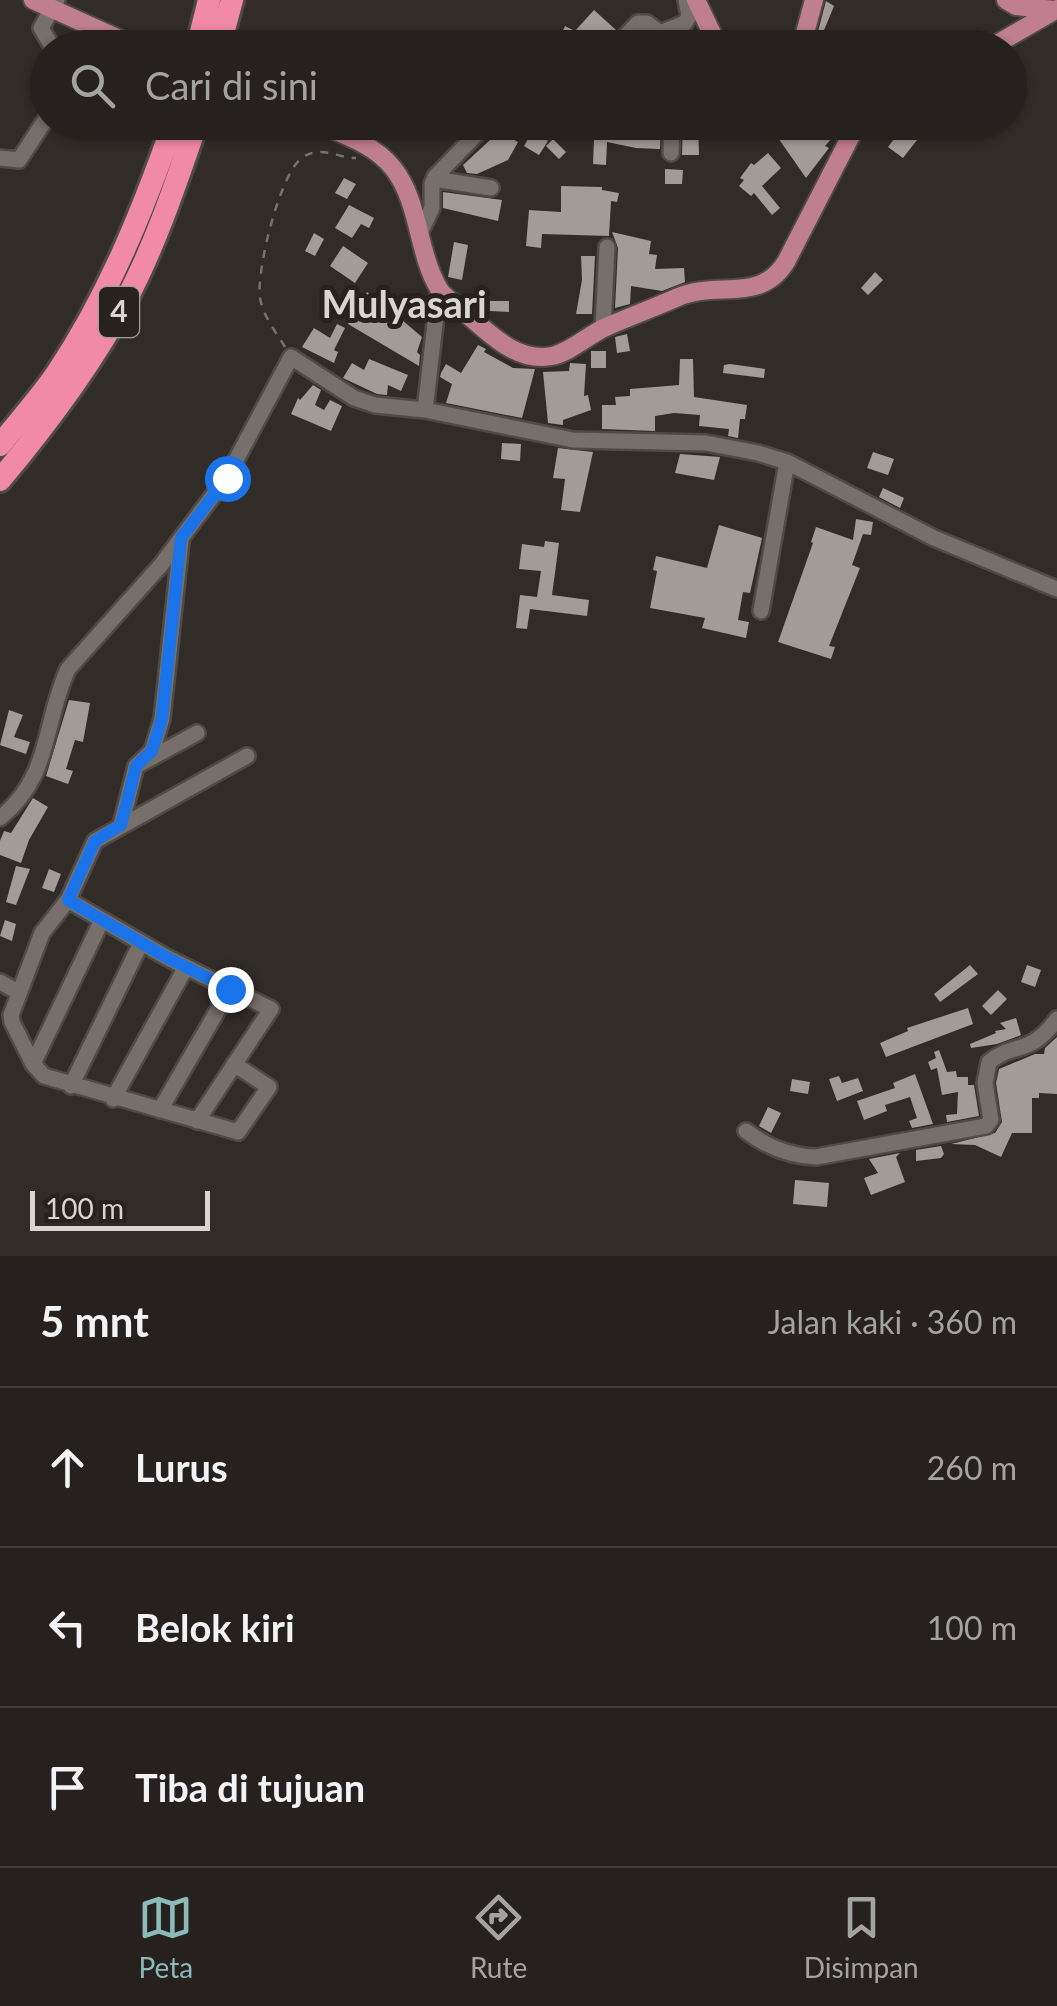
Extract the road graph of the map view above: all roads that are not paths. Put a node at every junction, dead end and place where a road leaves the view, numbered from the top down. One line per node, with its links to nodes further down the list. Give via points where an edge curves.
1 (32, 0): 8 (main road)
2 (209, 0): 12 (highway)
3 (232, 0): 13 (highway)
4 (686, 0): 16 (street, via 686,22)
5 (696, 0): 17 (main road)
6 (814, 0): 18 (main road)
7 (1011, 3): 9 (main road); 19 (main road)
8 (54, 5): 10 (street); 11 (main road)
9 (1056, 10): 20 (main road)
10 (43, 30)
11 (103, 30)
12 (202, 30)
13 (224, 30)
14 (631, 30): 15 (street, via 647,23)
15 (656, 30)
16 (667, 30)
17 (710, 30)
18 (806, 30)
19 (1009, 30)
20 (1022, 30)
21 (32, 140): 29 (street, via 19,160)
22 (168, 140): 37 (highway, 4, via 106,291 56,374)
23 (192, 140): 39 (highway, 4, via 126,301 74,387)
24 (353, 140): 32 (main road, via 402,181)
25 (471, 140): 30 (street)
26 (671, 140): 28 (street)
27 (849, 140): 35 (main road, via 775,277 755,287 698,290)
28 (671, 153)
29 (0, 158)
30 (434, 180): 31 (street); 32 (street)
31 (491, 188)
32 (420, 233): 34 (main road)
33 (607, 247): 35 (street)
34 (439, 290): 35 (main road, via 498,341 526,355 557,356); 36 (street)
35 (603, 328)
36 (425, 410): 38 (street, via 573,440 713,443); 40 (street, via 354,398 291,357 227,478)
37 (0, 445)
38 (787, 462): 41 (street, via 934,538); 42 (street)
39 (0, 480)
40 (181, 538): 45 (street, via 162,718 152,751); 46 (street, via 68,669 44,756 31,784)
41 (1057, 589)
42 (761, 611)
43 (196, 733): 45 (street)
44 (247, 756): 47 (street)
45 (136, 766): 47 (street)
46 (0, 818)
47 (121, 825): 48 (street, via 95,841)
48 (68, 900): 49 (street); 54 (street, via 42,933)
49 (102, 920): 50 (street); 56 (street)
50 (141, 942): 51 (street); 58 (street)
51 (186, 967): 53 (street); 59 (street)
52 (0, 982): 54 (street)
53 (230, 989): 57 (street, via 270,1009); 60 (street)
54 (18, 992): 56 (street, via 12,1022)
55 (1057, 1019): 62 (street, via 1035,1044 988,1062 986,1126 816,1157 789,1153)
56 (33, 1064): 58 (street, via 44,1076)
57 (234, 1064): 61 (street); 61 (street, via 269,1087 238,1132)
58 (72, 1086): 59 (street)
59 (114, 1098): 60 (street)
60 (160, 1110): 61 (street)
61 (197, 1121)
62 (746, 1131)

